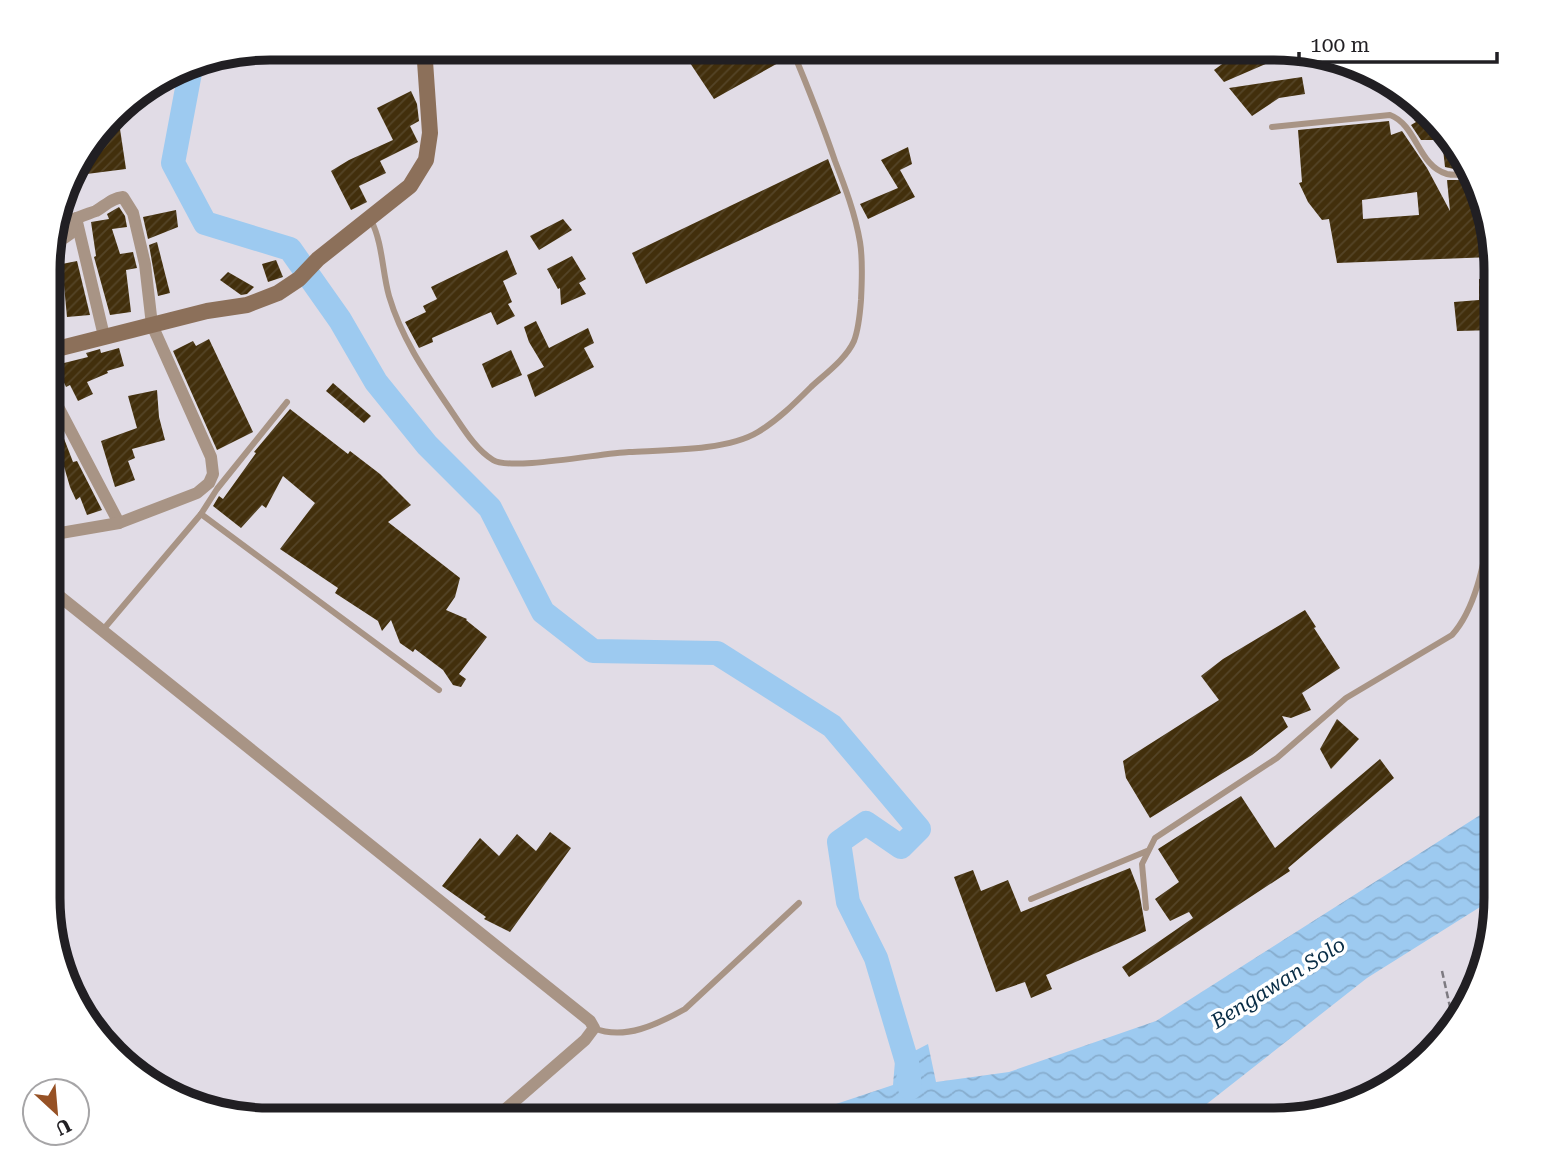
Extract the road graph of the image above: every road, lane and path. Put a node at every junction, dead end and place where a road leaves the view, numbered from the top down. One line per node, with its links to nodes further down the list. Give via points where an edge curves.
1 (425, 60): 6 (street, via 430,133 426,160 410,186)
2 (796, 60): 6 (lane, via 853,209 860,243 860,315 845,354 796,402 757,433 742,439 692,449 618,452 523,465 493,460 478,447 411,349 390,299)
3 (1272, 127): 4 (lane, via 1390,115 1403,124 1436,169)
4 (1462, 175)
5 (68, 212): 7 (lane)
6 (371, 218): 9 (street, via 299,279 262,300)
7 (75, 219): 8 (street, via 71,233); 9 (street, via 123,197 133,213 145,264); 10 (street)
8 (62, 238)
9 (152, 325): 10 (street); 15 (street, via 211,457 213,474 197,494)
10 (104, 336): 11 (street)
11 (60, 348)
12 (287, 402): 14 (lane)
13 (60, 415): 15 (street)
14 (201, 514): 19 (lane); 20 (lane)
15 (119, 523): 16 (street)
16 (60, 533)
17 (1485, 547): 21 (lane, via 1463,623 1452,635 1346,698 1277,758 1155,838)
18 (60, 597): 19 (street)
19 (103, 631): 27 (street)
20 (439, 690)
21 (1147, 851): 22 (lane); 24 (lane, via 1142,864)
22 (1031, 899)
23 (799, 903): 27 (lane, via 685,1009 624,1033)
24 (1146, 908)
25 (1442, 971): 26 (path)
26 (1451, 1012)
27 (594, 1028): 28 (street)
28 (507, 1108)

